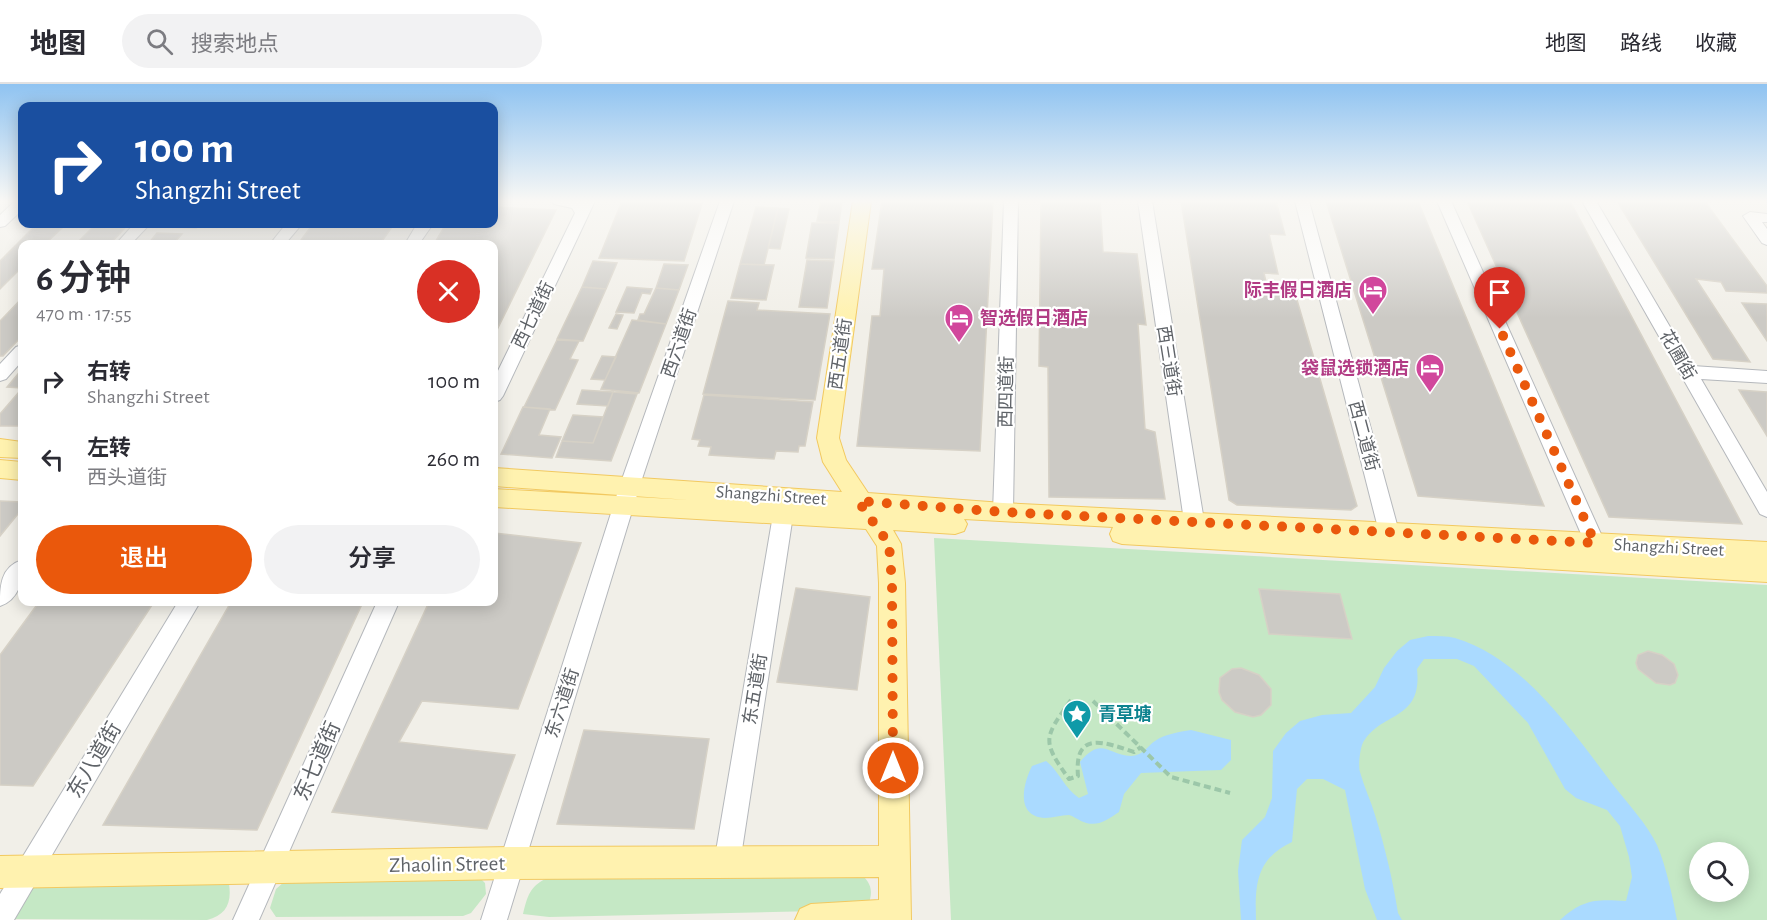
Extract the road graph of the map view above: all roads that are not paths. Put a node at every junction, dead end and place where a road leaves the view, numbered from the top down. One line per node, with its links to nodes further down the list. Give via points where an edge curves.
1 (569, 240): 13 (street, 西七道街)
2 (715, 240): 19 (street, 西六道街)
3 (856, 240): 22 (main road, 西五道街, via 828,438 835,462)
4 (1010, 240): 23 (street, 西四道街)
5 (1151, 240): 25 (street, 西三道街)
6 (1312, 240): 26 (street, 西二道街)
7 (1461, 240): 27 (street)
8 (1612, 240): 10 (street, 花圃街)
9 (18, 355): 11 (street)
10 (1688, 372): 12 (street); 21 (street, 花圃街)
11 (0, 375)
12 (1767, 377)
13 (498, 388)
14 (0, 448): 15 (main road)
15 (18, 450)
16 (0, 470): 17 (main road)
17 (18, 471)
18 (498, 478): 19 (main road, Shangzhi Street)
19 (628, 495): 20 (main road, Shangzhi Street); 22 (main road, Shangzhi Street); 24 (main road, Shangzhi Street); 36 (street, 东六道街)
20 (498, 498)
21 (1767, 509)
22 (865, 510): 23 (main road, Shangzhi Street); 24 (main road, Shangzhi Street); 29 (main road, Shangzhi Street); 34 (main road, 西五道街, via 889,544)
23 (1003, 512): 25 (main road, Shangzhi Street)
24 (783, 515): 35 (street, 东五道街)
25 (1194, 521): 26 (main road, Shangzhi Street)
26 (1389, 532): 27 (main road, Shangzhi Street)
27 (1595, 543): 28 (main road, Shangzhi Street)
28 (1767, 552)
29 (1767, 572)
30 (18, 573): 31 (street)
31 (0, 597)
32 (186, 606): 38 (street, 东八道街)
33 (386, 606): 37 (street, 东七道街)
34 (894, 861): 35 (main road, Zhaolin Street); 40 (main road, 西五道街)
35 (726, 862): 36 (main road, Zhaolin Street)
36 (511, 863): 37 (main road, Zhaolin Street); 42 (street, 东六道街)
37 (269, 867): 38 (main road, Zhaolin Street); 41 (street, 东七道街)
38 (14, 872): 39 (street, 东八道街)
39 (0, 918)
40 (895, 918): 43 (main road)
41 (246, 920)
42 (494, 920)
43 (811, 920)

